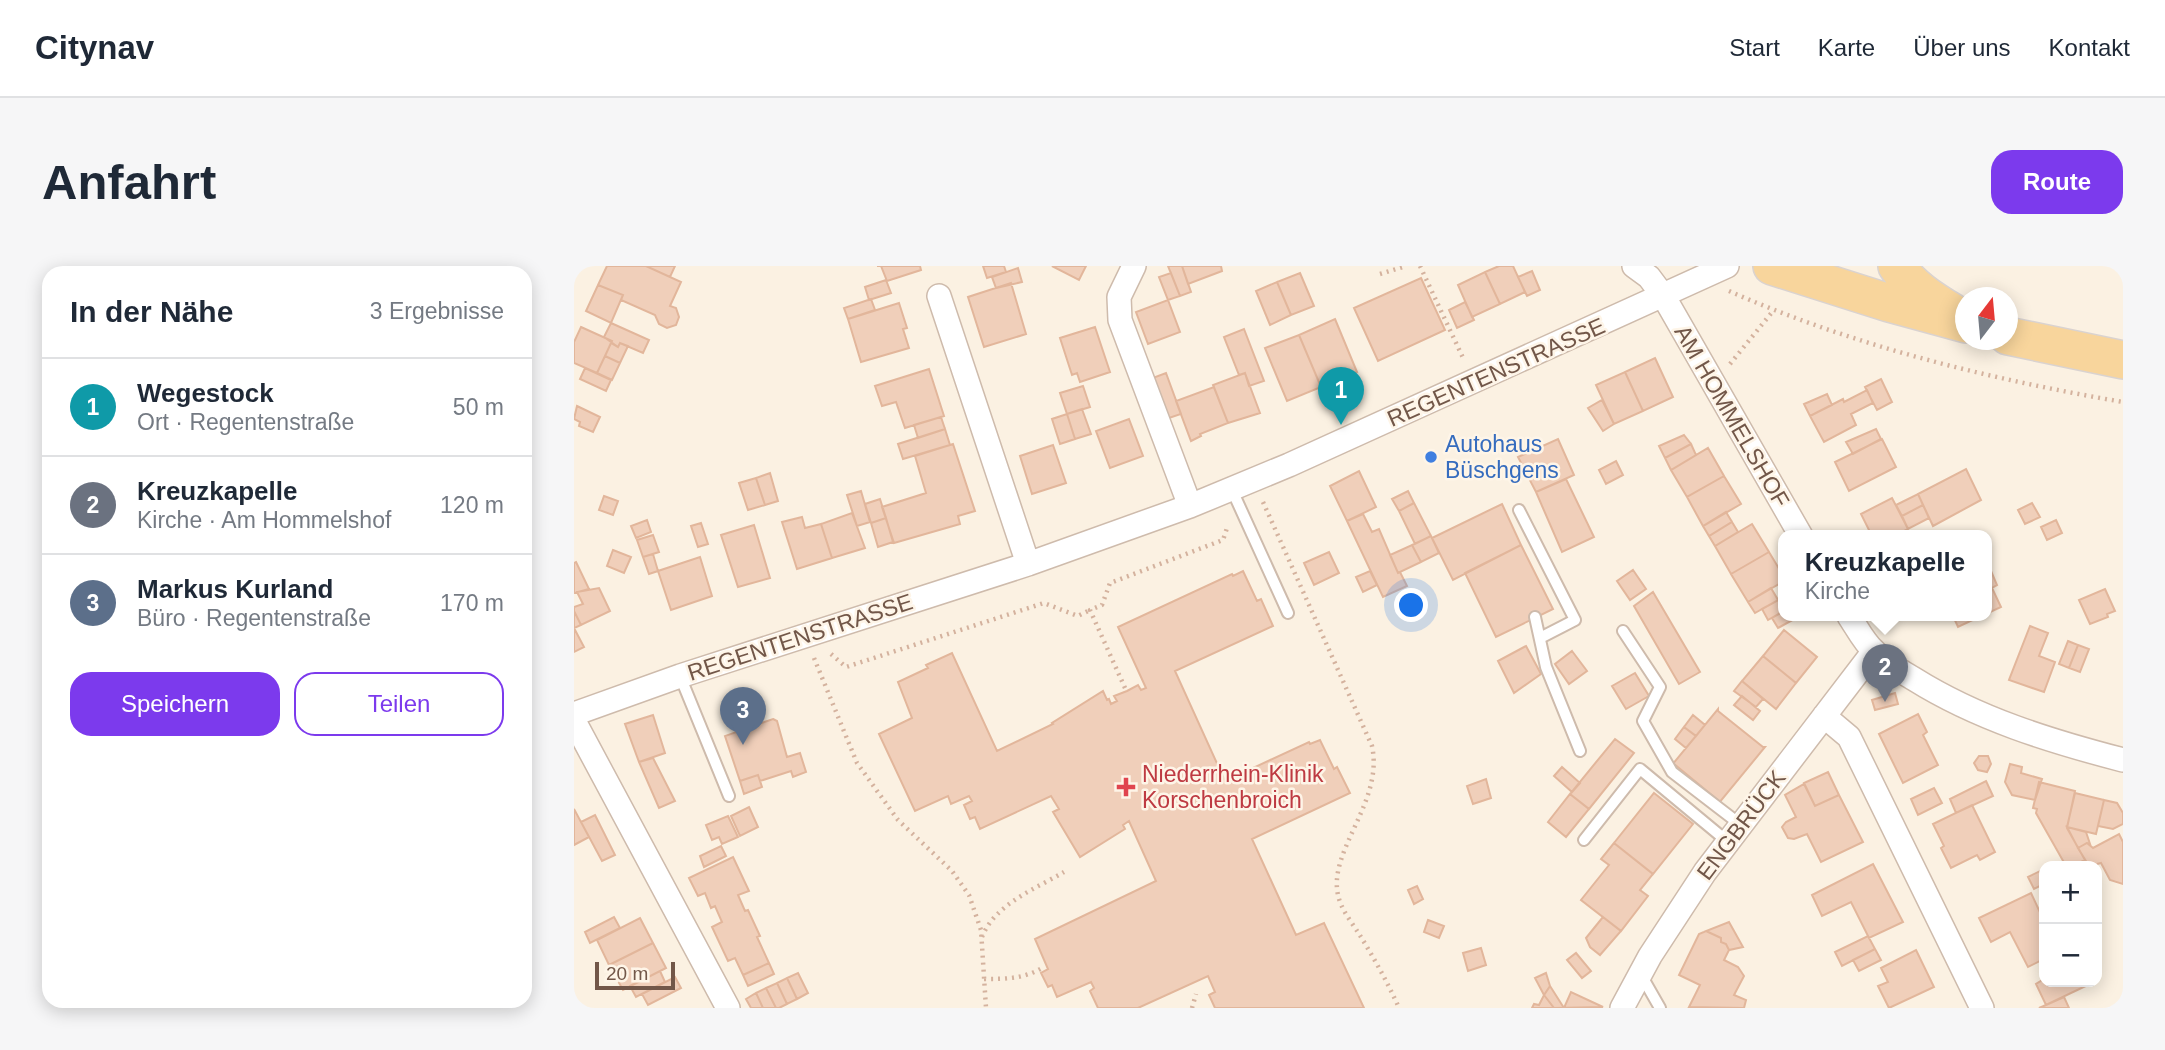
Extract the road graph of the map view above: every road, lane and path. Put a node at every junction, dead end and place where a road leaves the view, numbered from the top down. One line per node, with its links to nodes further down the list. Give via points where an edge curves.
1 (1134, 266): 22 (street, via 1119,297 1120,320)
2 (1406, 266): 8 (path)
3 (1420, 266): 17 (path)
4 (1634, 266): 11 (street, AM HOMMELSHOF)
5 (1727, 266): 9 (street, REGENTENSTRASSE)
6 (1772, 266): 14 (main road)
7 (1896, 266): 13 (main road)
8 (1380, 274)
9 (1701, 279): 11 (street, REGENTENSTRASSE); 12 (path)
10 (939, 296): 27 (street)
11 (1664, 296): 17 (street, REGENTENSTRASSE); 18 (street, AM HOMMELSHOF)
12 (1773, 311): 18 (path); 19 (path, via 1952,366)
13 (1955, 315)
14 (1955, 320)
15 (2018, 338): 16 (main road)
16 (2123, 360)
17 (1475, 382): 20 (street, REGENTENSTRASSE)
18 (1713, 385): 26 (street, AM HOMMELSHOF)
19 (2123, 402)
20 (1254, 481): 21 (street, REGENTENSTRASSE); 23 (path)
21 (1231, 490): 22 (street, REGENTENSTRASSE); 25 (lane)
22 (1190, 506): 27 (street, REGENTENSTRASSE)
23 (1265, 508): 25 (path); 54 (path, via 1375,757 1374,779 1343,856 1337,886 1341,903)
24 (1519, 510): 33 (lane, via 1575,620)
25 (1244, 516): 28 (path, via 1229,522 1223,540 1110,583 1102,605); 29 (lane)
26 (1798, 530)
27 (1028, 564): 35 (street, REGENTENSTRASSE)
28 (1090, 610): 36 (path); 46 (path, via 1077,615 1044,603 846,667 828,652 814,657 857,763 898,820 961,881 976,911)
29 (1288, 613)
30 (1535, 617): 33 (lane)
31 (1852, 621): 34 (street)
32 (1623, 631): 43 (lane, via 1660,687 1643,721 1672,772)
33 (1540, 638): 40 (lane, via 1546,667)
34 (1874, 652): 38 (street, ENGBRÜCK); 41 (street, via 1982,715)
35 (680, 676): 37 (street, REGENTENSTRASSE); 42 (lane)
36 (1125, 688)
37 (574, 714)
38 (1824, 716): 43 (street, ENGBRÜCK); 57 (street, via 1849,737)
39 (574, 721): 51 (street)
40 (1580, 751)
41 (2123, 760)
42 (729, 796)
43 (1735, 833): 44 (lane, via 1640,769); 48 (street, ENGBRÜCK)
44 (1584, 839)
45 (1064, 872): 46 (path, via 1004,908 990,921)
46 (982, 938): 49 (path)
47 (1042, 968): 49 (path, via 1020,977)
48 (1640, 973): 55 (street, ENGBRÜCK); 56 (lane)
49 (984, 979): 52 (path)
50 (1196, 994): 53 (path)
51 (729, 1008)
52 (986, 1008)
53 (1192, 1008)
54 (1399, 1008)
55 (1622, 1008)
56 (1660, 1008)
57 (1982, 1008)

